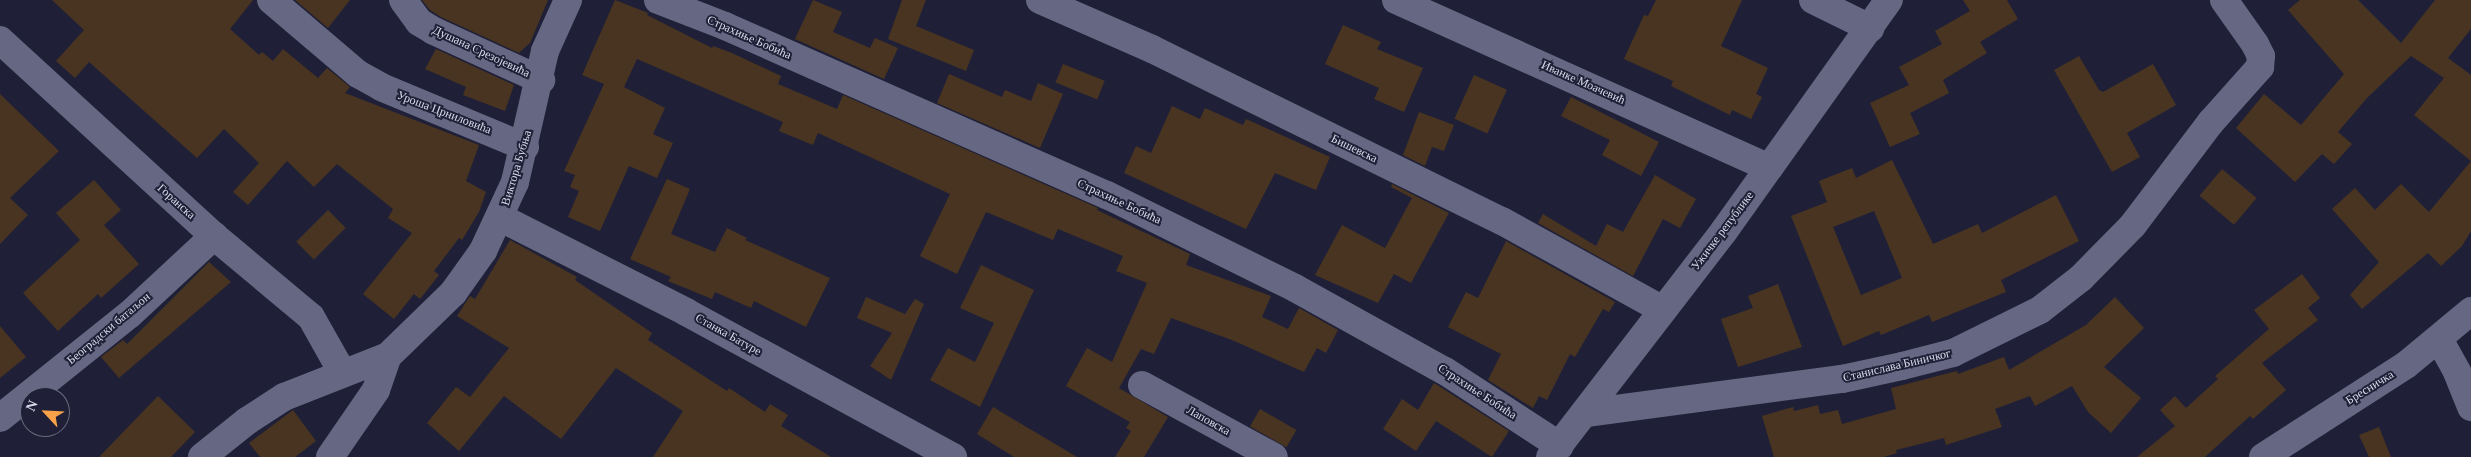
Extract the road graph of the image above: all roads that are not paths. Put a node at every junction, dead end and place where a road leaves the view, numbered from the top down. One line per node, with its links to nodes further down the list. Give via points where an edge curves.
1 (271, 0): 13 (street, Уроша Црниловића, via 358,74 381,87)
2 (403, 0): 12 (street, Душана Срезојевића, via 419,22 434,31)
3 (568, 0): 12 (street, Виктора Бубња, via 546,51)
4 (658, 0): 26 (street, Страхиње Бобића, via 725,26 1107,195 1295,288 1445,371)
5 (1040, 0): 17 (street, Бишевска, via 1152,49 1502,221)
6 (1396, 0): 14 (street, Иванке Моачевић)
7 (1813, 0): 10 (street)
8 (1889, 0): 10 (street, Ужичке републике)
9 (2224, 0): 24 (street, Станислава Биничког, via 2261,56 2260,67 2212,122 2133,225 2058,297 2014,324 1953,353 1842,379)
10 (1870, 28): 14 (street, Ужичке републике)
11 (0, 40): 16 (street, Горанска)
12 (541, 80): 13 (street, Виктора Бубња)
13 (525, 146): 15 (street, Виктора Бубња)
14 (1769, 168): 17 (street, Ужичке републике)
15 (501, 218): 20 (street, Виктора Бубња, via 479,258 453,293); 29 (street, Станка Батуре, via 686,312)
16 (214, 236): 21 (street, Горанска, via 311,317); 25 (street, Београдски батаљон, via 130,314)
17 (1663, 310): 24 (street, Ужичке републике)
18 (2471, 311): 19 (street, Бресничка)
19 (2439, 339): 23 (street); 31 (street, Бресничка, via 2406,365)
20 (388, 356): 21 (street, Виктора Бубња); 28 (street, via 376,390)
21 (342, 372): 27 (street, Виктора Бубња, via 284,397)
22 (1142, 385): 30 (street, Лаповска)
23 (2471, 407)
24 (1586, 413): 26 (street, Ужичке републике)
25 (0, 418)
26 (1555, 452)
27 (202, 457)
28 (330, 457)
29 (953, 457)
30 (1274, 457)
31 (2263, 457)

